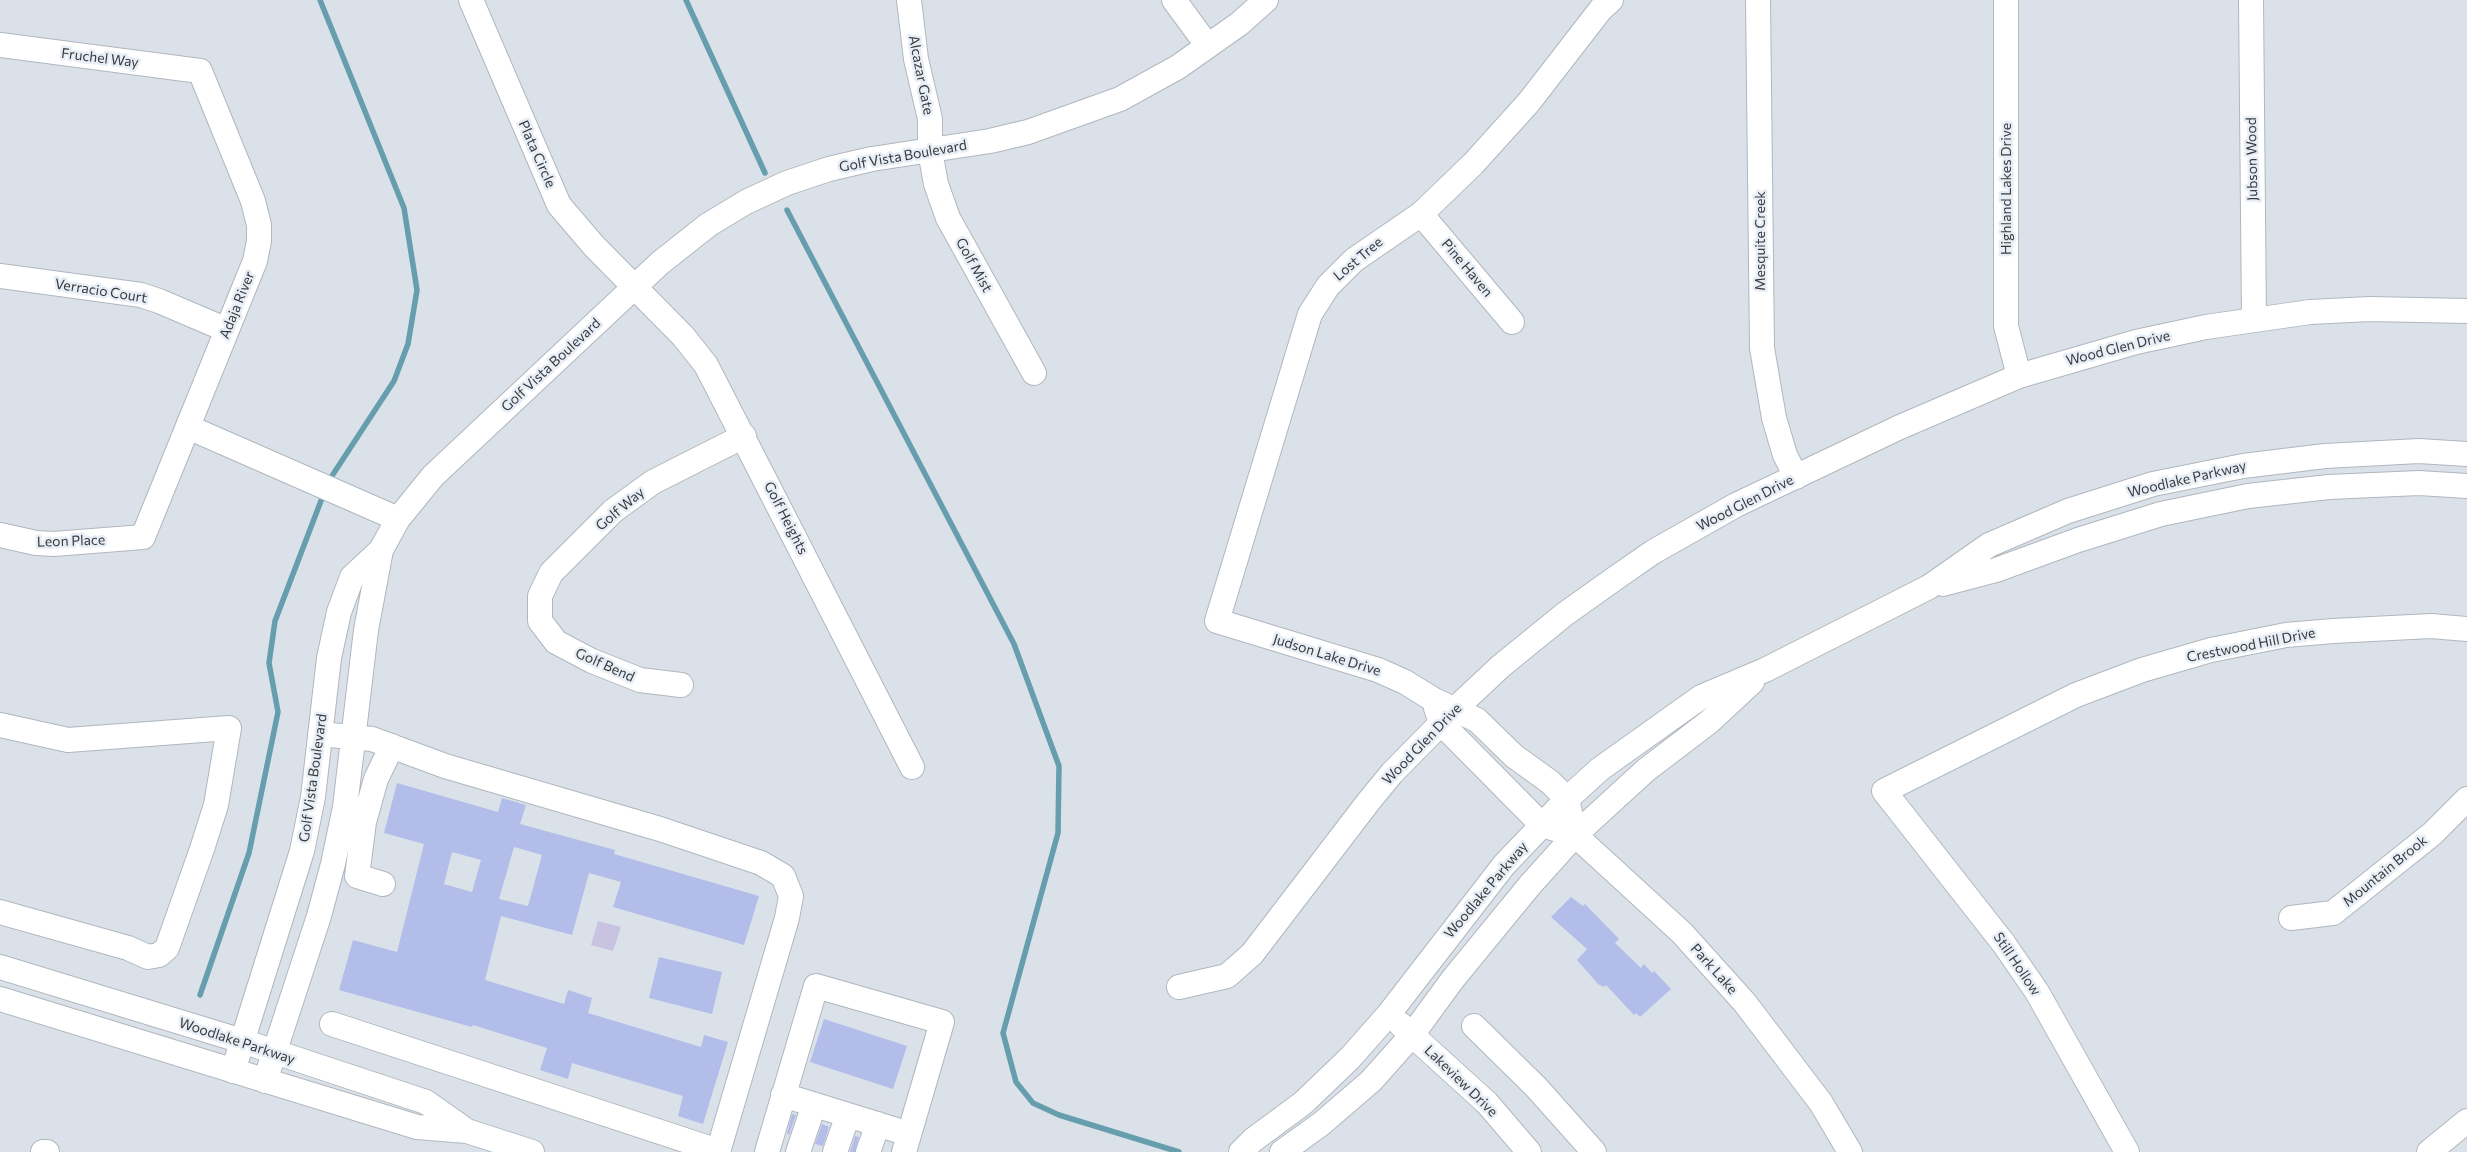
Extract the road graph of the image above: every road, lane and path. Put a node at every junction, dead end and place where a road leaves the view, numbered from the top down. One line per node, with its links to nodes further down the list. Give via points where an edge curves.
1 (471, 0): 15 (street, Plata Circle, via 559,205 594,246)
2 (909, 0): 12 (street, Alcazar Gate, via 916,59 930,119)
3 (1174, 0): 10 (street)
4 (1266, 0): 10 (street, Golf Vista Boulevard)
5 (1612, 0): 13 (street, Lost Tree, via 1601,9 1502,134)
6 (1758, 0): 25 (street, Mesquite Creek, via 1762,348 1774,418 1785,455)
7 (2006, 0): 21 (street, Highland Lakes Drive, via 2006,326)
8 (2251, 0): 17 (street, Jubson Wood)
9 (0, 46): 11 (street, Fruchel Way)
10 (1207, 46): 12 (street, Golf Vista Boulevard, via 1178,67 1120,99 1028,132)
11 (200, 71): 19 (street, Adaja River, via 253,201 259,225 255,261)
12 (930, 151): 15 (street, Golf Vista Boulevard, via 872,159 787,183 708,225); 20 (street, Golf Mist, via 936,184 948,218)
13 (1421, 214): 18 (street, Pine Haven); 33 (street, Lost Tree, via 1354,260 1328,286 1310,314)
14 (0, 276): 19 (street, Verracio Court, via 140,295)
15 (635, 286): 23 (street, Golf Heights, via 706,365); 27 (street, Golf Vista Boulevard, via 433,476)
16 (2467, 311): 17 (street, Wood Glen Drive, via 2360,310)
17 (2254, 319): 21 (street, Wood Glen Drive, via 2136,342)
18 (1512, 322)
19 (227, 330): 22 (street, Adaja River)
20 (1034, 373)
21 (2019, 376): 25 (street, Wood Glen Drive, via 1900,426)
22 (188, 426): 27 (street); 29 (street, Adaja River)
23 (744, 436): 32 (street, Golf Way, via 652,482 614,510 551,573 540,596); 43 (street, Golf Heights)
24 (2467, 454): 31 (street, Woodlake Parkway, via 2419,451 2325,456 2243,466 2153,484 2068,511 1989,545)
25 (1796, 477): 37 (street, Wood Glen Drive, via 1653,552)
26 (2467, 486): 31 (street, Woodlake Parkway, via 2418,483 2329,487 2248,496 2161,514 1996,570)
27 (398, 519): 30 (street, Golf Vista Boulevard)
28 (0, 535): 29 (street, Leon Place, via 54,544)
29 (143, 537)
30 (381, 550): 39 (street, Golf Vista Boulevard, via 352,578 339,612 329,658); 40 (street, Golf Vista Boulevard, via 366,630)
31 (1929, 587): 35 (street, Woodlake Parkway)
32 (540, 621): 36 (street, Golf Bend, via 556,642 592,661 640,680)
33 (1216, 621): 37 (street, Judson Lake Drive, via 1378,670 1405,682)
34 (2467, 630): 45 (street, Crestwood Hill Drive, via 2431,626 2333,631 2286,636 2202,652 2076,695)
35 (1765, 670): 46 (street, Woodlake Parkway, via 1701,697 1600,769); 49 (street, Woodlake Parkway, via 1709,722 1646,770)
36 (681, 685)
37 (1443, 711): 42 (street, Judson Lake Drive, via 1477,720); 44 (street, Judson Lake Drive); 54 (street, Wood Glen Drive, via 1369,800 1252,954 1227,976)
38 (0, 725): 51 (street, via 68,740 229,728 213,814 167,948 159,955 148,957 128,948)
39 (320, 734): 40 (street); 60 (street, Golf Vista Boulevard, via 313,797 302,851)
40 (353, 736): 41 (street); 61 (street, Golf Vista Boulevard, via 345,807 333,864)
41 (392, 746): 50 (street, via 376,778 364,822 357,876); 71 (street, via 445,766 660,829 761,863 783,876 791,896 787,918)
42 (1514, 756): 44 (street); 46 (street, Judson Lake Drive)
43 (912, 767)
44 (1495, 778): 48 (street, Judson Lake Drive)
45 (1884, 791): 82 (street, Still Hollow, via 2004,944 2037,992)
46 (1567, 799): 48 (street, Woodlake Parkway); 49 (street)
47 (2467, 799): 52 (street, Mountain Brook, via 2432,834 2333,913)
48 (1542, 825): 49 (street, Park Lake); 56 (street, Woodlake Parkway, via 1504,865)
49 (1575, 835): 59 (street, Woodlake Parkway, via 1453,979); 81 (street, Park Lake, via 1682,933 1745,1004 1821,1103)
50 (383, 884)
51 (0, 912)
52 (2291, 918)
53 (0, 967): 60 (street, Woodlake Parkway)
54 (1179, 987)
55 (0, 999): 62 (street, Woodlake Parkway)
56 (1388, 1015): 59 (street, Lakeview Drive); 77 (street, Woodlake Parkway, via 1350,1058 1303,1103)
57 (332, 1024): 71 (street)
58 (1474, 1026): 80 (street, via 1536,1087)
59 (1412, 1035): 78 (street, Woodlake Parkway, via 1371,1081); 79 (street, Lakeview Drive, via 1487,1104)
60 (242, 1041): 61 (street, Woodlake Parkway); 62 (street, Golf Vista Boulevard)
61 (274, 1052): 63 (street, Golf Vista Boulevard); 69 (street, Woodlake Parkway, via 426,1102)
62 (234, 1071): 63 (street, Woodlake Parkway)
63 (265, 1081): 69 (street, Woodlake Parkway, via 416,1127)
64 (783, 1095): 65 (street); 70 (street, via 816,986 942,1022); 73 (street)
65 (814, 1105): 66 (street); 74 (street)
66 (848, 1115): 68 (street); 75 (street)
67 (2467, 1120): 83 (street)
68 (878, 1124): 70 (street); 76 (street)
69 (467, 1131): 72 (street, Woodlake Parkway)
70 (907, 1143)
71 (718, 1151)
72 (532, 1152)
73 (767, 1152)
74 (798, 1152)
75 (835, 1152)
76 (868, 1152)
77 (1241, 1152)
78 (1282, 1152)
79 (1529, 1152)
80 (1594, 1152)
81 (1850, 1152)
82 (2127, 1152)
83 (2428, 1152)

